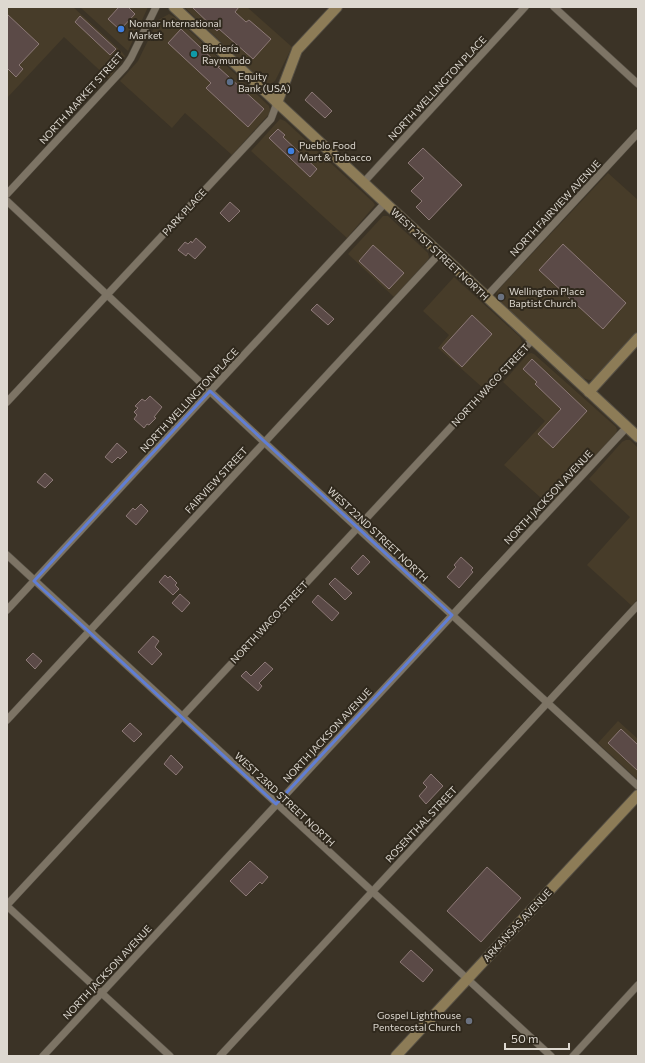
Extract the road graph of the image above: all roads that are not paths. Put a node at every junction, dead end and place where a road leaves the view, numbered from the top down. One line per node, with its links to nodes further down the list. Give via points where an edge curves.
1 (156, 7): 10 (street, NORTH MARKET STREET, via 124,67)
2 (174, 7): 7 (main road, WEST 21ST STREET NORTH)
3 (337, 7): 7 (main road, PARK PLACE, via 297,50)
4 (525, 7): 9 (street, NORTH WELLINGTON PLACE)
5 (554, 7): 6 (street)
6 (638, 84)
7 (277, 103): 9 (main road, WEST 21ST STREET NORTH); 14 (street, PARK PLACE, via 271,119)
8 (638, 133): 15 (street, NORTH FAIRVIEW AVENUE)
9 (363, 183): 12 (main road, WEST 21ST STREET NORTH)
10 (7, 194)
11 (7, 201): 14 (street, WEST 22ND STREET NORTH)
12 (385, 203): 13 (main road, WEST 21ST STREET NORTH); 18 (street, NORTH WELLINGTON PLACE)
13 (439, 254): 15 (main road, WEST 21ST STREET NORTH); 23 (street, FAIRVIEW STREET)
14 (107, 294): 18 (street, WEST 22ND STREET NORTH); 20 (street, PARK PLACE)
15 (486, 297): 17 (main road, WEST 21ST STREET NORTH)
16 (638, 338): 19 (main road)
17 (532, 340): 19 (main road, WEST 21ST STREET NORTH); 24 (street, NORTH WACO STREET)
18 (210, 391): 23 (street, WEST 22ND STREET NORTH); 26 (street, NORTH WELLINGTON PLACE)
19 (588, 392): 21 (main road, WEST 21ST STREET NORTH)
20 (7, 402)
21 (626, 427): 22 (main road, WEST 21ST STREET NORTH); 29 (street, NORTH JACKSON AVENUE)
22 (638, 437)
23 (264, 442): 24 (street, WEST 22ND STREET NORTH); 30 (street, FAIRVIEW STREET)
24 (357, 528): 29 (street, WEST 22ND STREET NORTH); 32 (street, NORTH WACO STREET)
25 (7, 555): 26 (street, WEST 23RD STREET NORTH)
26 (34, 580): 28 (street, NORTH WELLINGTON PLACE); 30 (street, WEST 23RD STREET NORTH)
27 (638, 605): 31 (street, ROSENTHAL STREET)
28 (7, 610)
29 (452, 615): 31 (street, WEST 22ND STREET NORTH); 36 (street, NORTH JACKSON AVENUE)
30 (89, 632): 32 (street, WEST 23RD STREET NORTH); 33 (street, FAIRVIEW STREET)
31 (547, 703): 34 (street, WEST 22ND STREET NORTH); 37 (street, ROSENTHAL STREET)
32 (181, 717): 36 (street, WEST 23RD STREET NORTH); 38 (street, NORTH WACO STREET)
33 (7, 720)
34 (638, 786)
35 (638, 795): 39 (main road, ARKANSAS AVENUE)
36 (276, 804): 37 (street, WEST 23RD STREET NORTH); 41 (street, NORTH JACKSON AVENUE)
37 (372, 892): 39 (street, WEST 23RD STREET NORTH); 44 (street, ROSENTHAL STREET)
38 (7, 906): 41 (street)
39 (467, 980): 45 (main road, ARKANSAS AVENUE); 46 (street, WEST 23RD STREET NORTH)
40 (638, 985): 47 (street)
41 (101, 993): 42 (street, NORTH JACKSON AVENUE); 43 (street)
42 (43, 1056)
43 (170, 1056)
44 (220, 1056)
45 (396, 1056)
46 (551, 1056)
47 (573, 1056)

